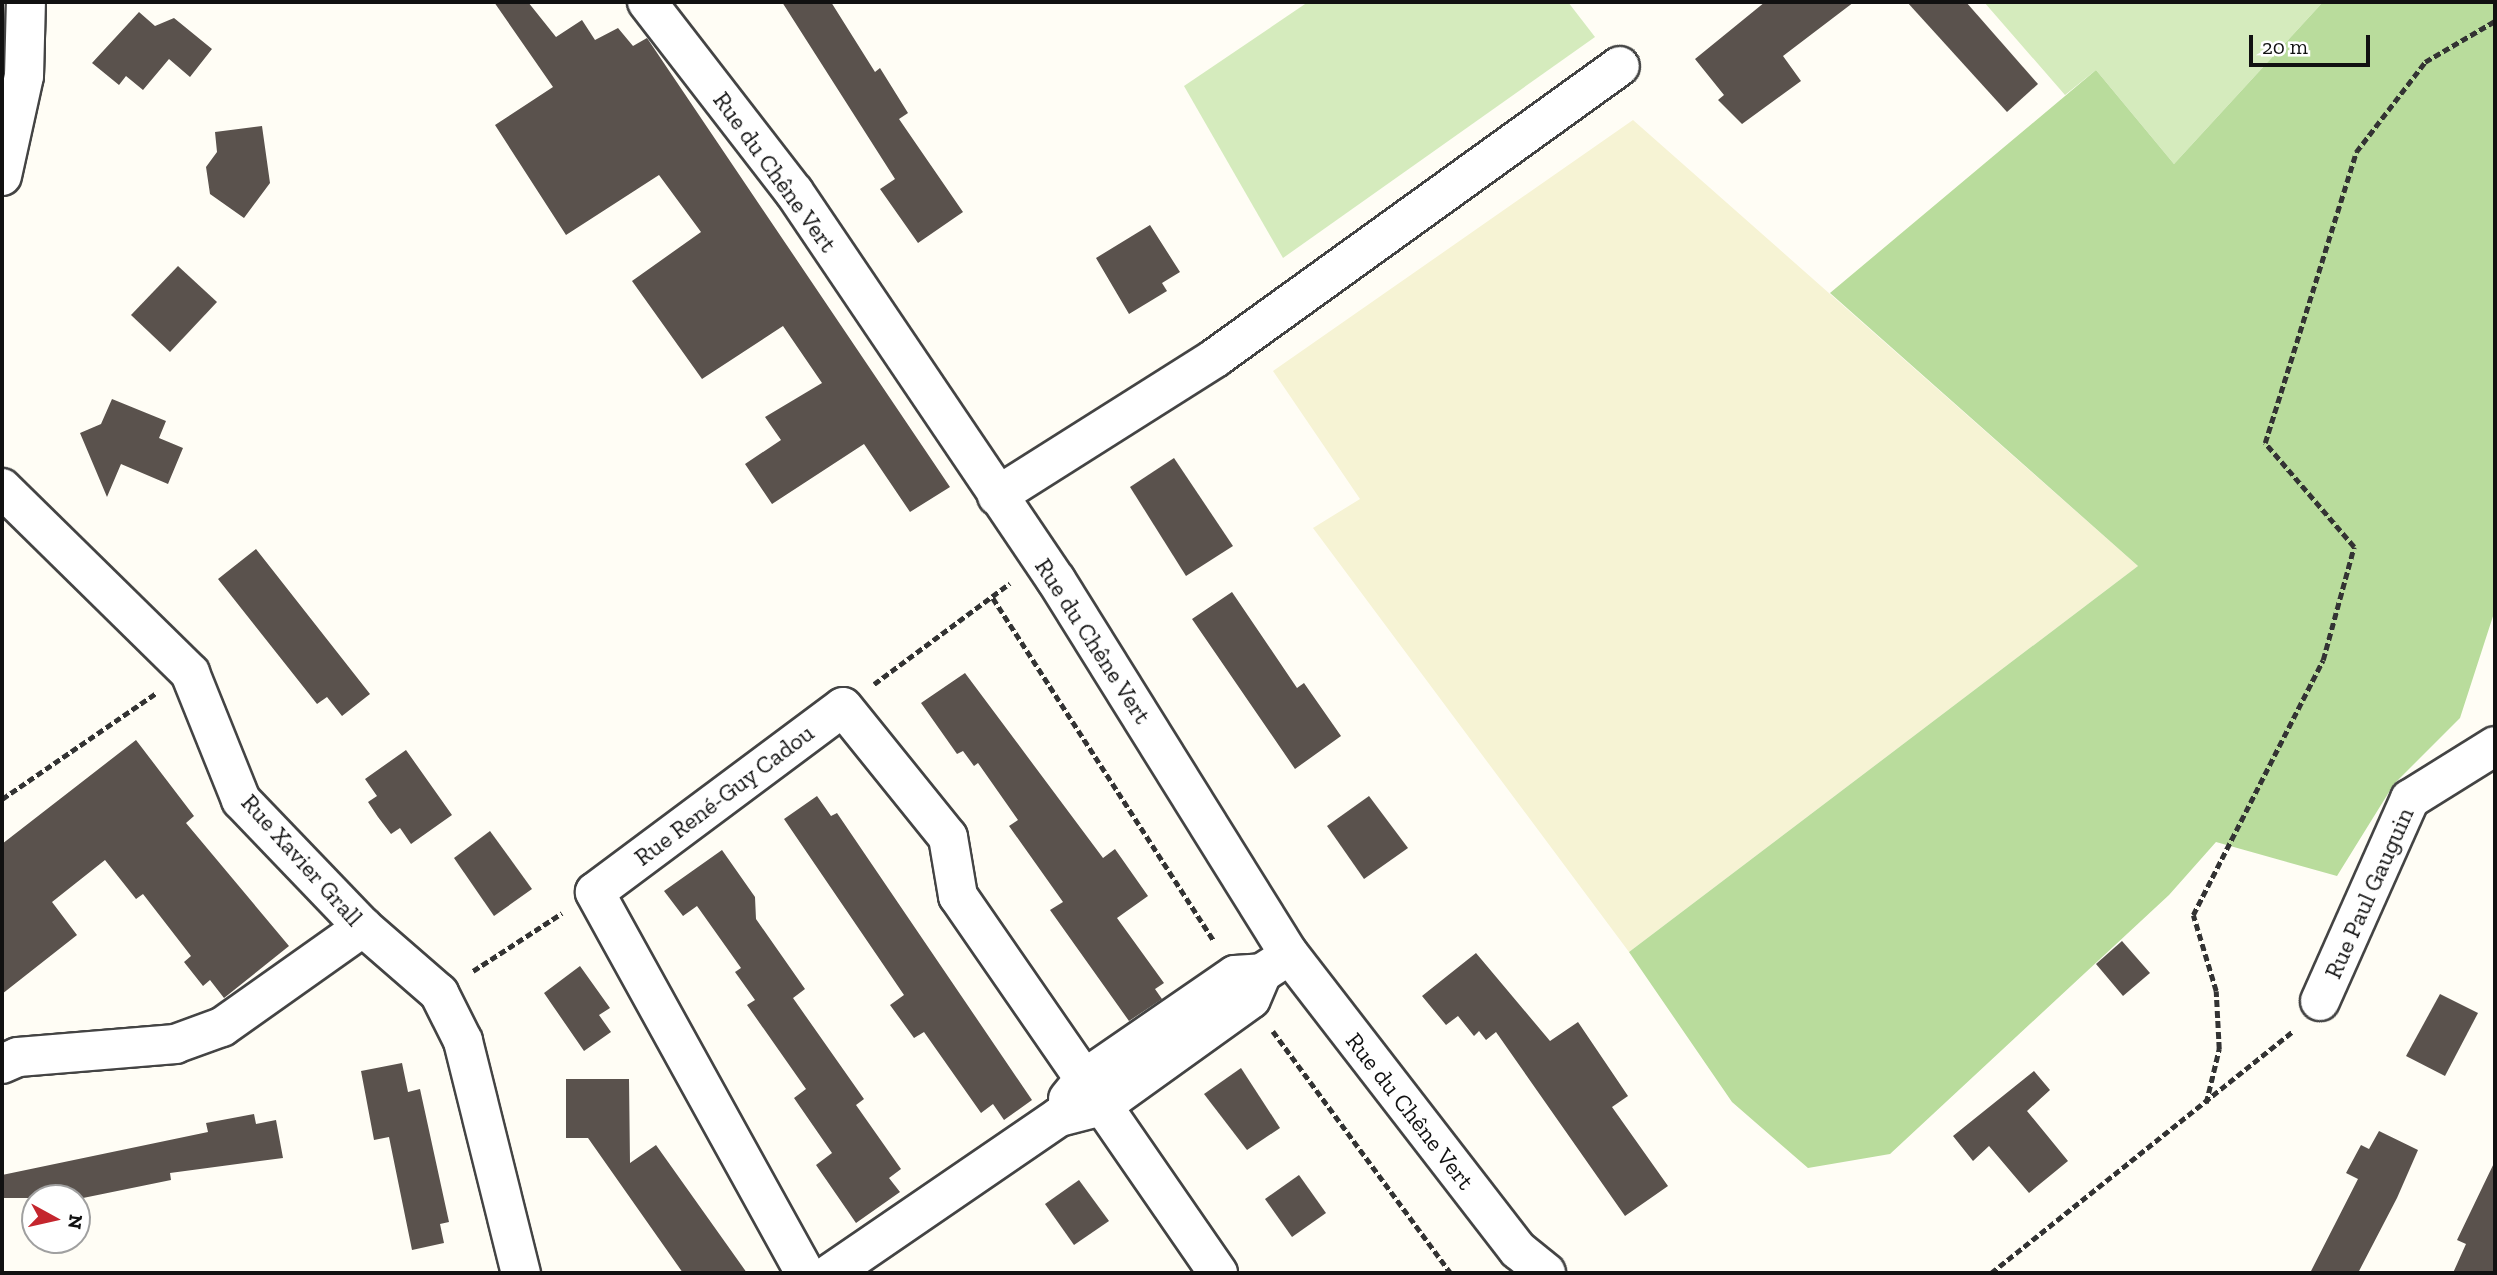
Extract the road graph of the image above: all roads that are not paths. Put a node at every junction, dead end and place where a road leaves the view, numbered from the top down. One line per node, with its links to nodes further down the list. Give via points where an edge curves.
1 (26, 2): 4 (street, via 24,76)
2 (647, 2): 6 (street, Rue du Chêne Vert, via 794,192)
3 (1620, 66): 6 (street, via 1215,358)
4 (2, 176)
5 (2, 488): 8 (street, Rue Xavier Grall, via 190,673 242,800)
6 (997, 496): 9 (street, Rue du Chêne Vert, via 1044,564)
7 (2495, 746): 10 (street, Rue Paul Gauguin, via 2410,799)
8 (362, 927): 11 (street, via 222,1027 175,1044 18,1057); 13 (street, Rue Xavier Grall, via 439,993 463,1041)
9 (1275, 964): 12 (street, via 1242,971); 17 (street, Rue du Chêne Vert, via 1518,1250)
10 (2320, 1001)
11 (2, 1064)
12 (1093, 1093): 14 (street, Rue René-Guy Cadou, via 958,896 948,837 843,707 595,892); 15 (street); 16 (street, Rue René-Guy Cadou)
13 (521, 1273)
14 (805, 1273)
15 (831, 1273)
16 (1218, 1273)
17 (1546, 1273)

